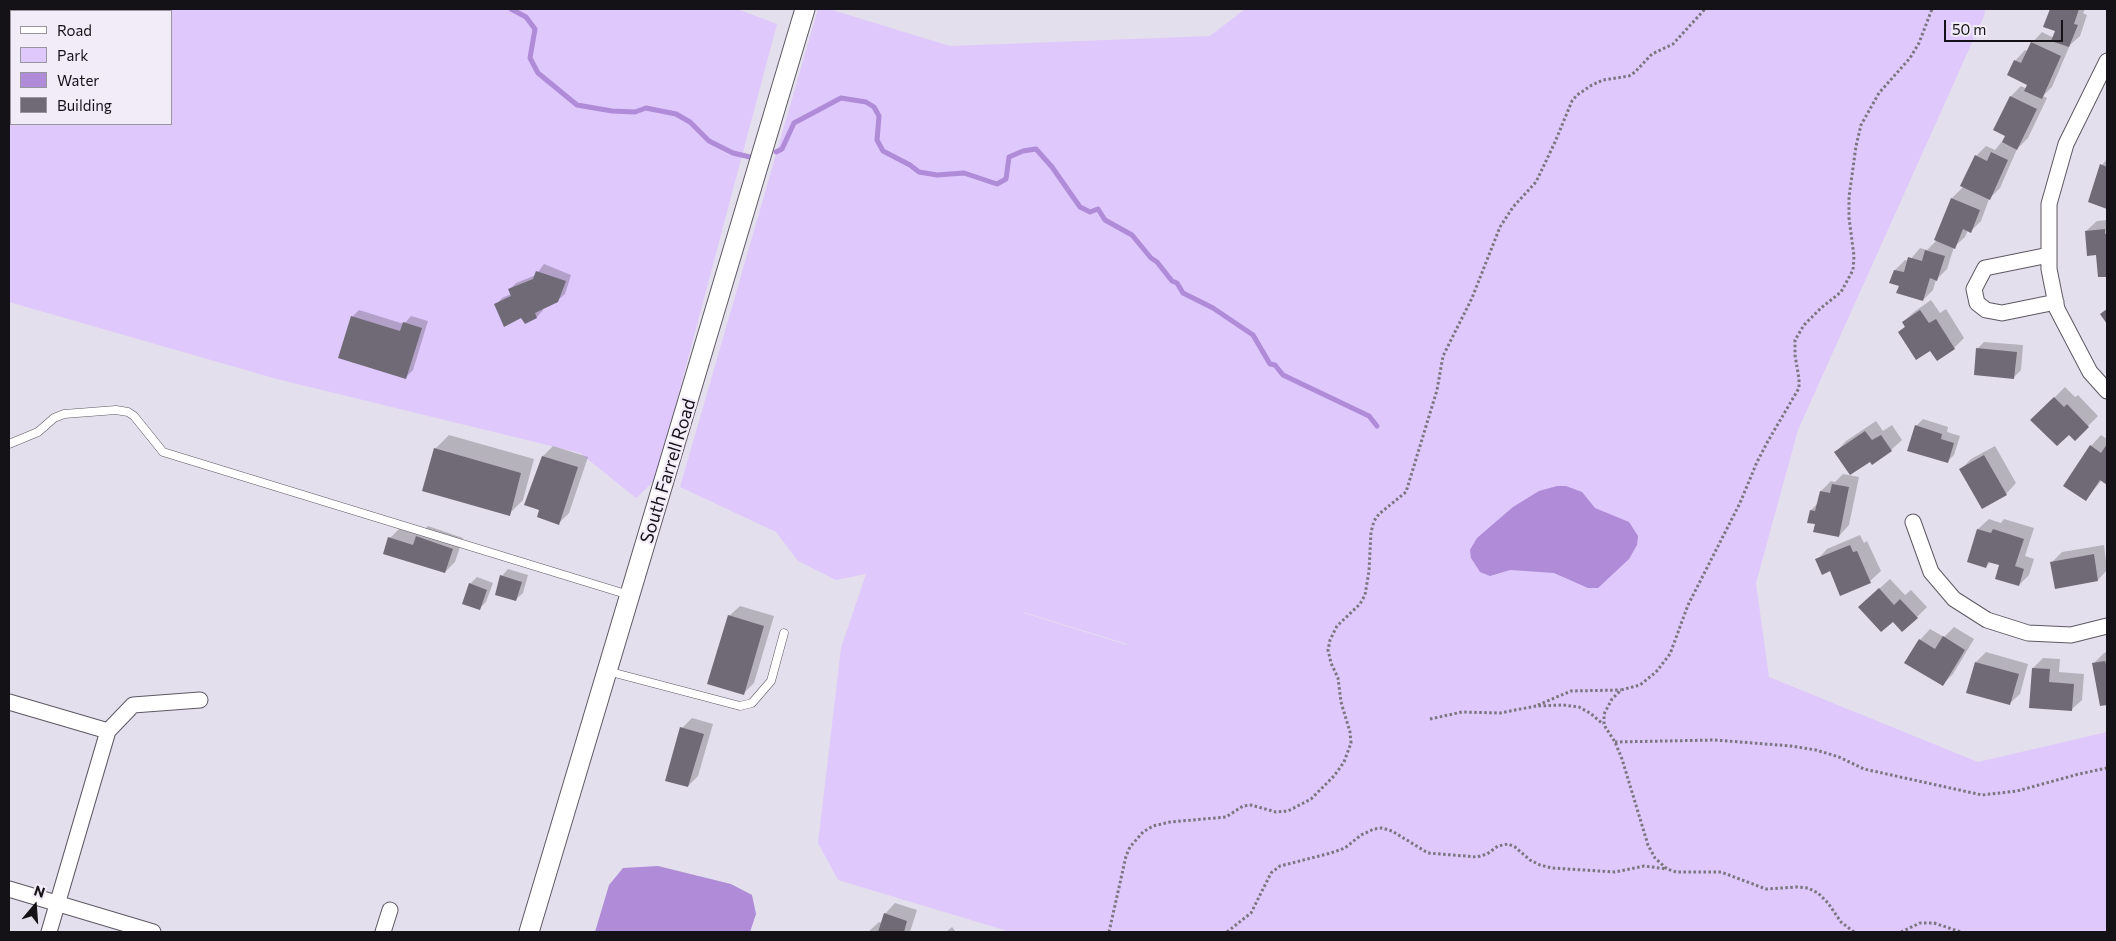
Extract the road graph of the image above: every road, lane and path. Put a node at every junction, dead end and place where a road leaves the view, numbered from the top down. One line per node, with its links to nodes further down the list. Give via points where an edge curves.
1 (806, 9): 10 (street, South Farrell Road)
2 (1705, 9): 31 (path, via 1672,44 1652,54 1635,72 1603,80 1577,95 1536,182 1500,227 1472,298 1443,356 1434,399 1406,492 1374,521 1365,595 1337,626 1330,640 1328,650 1338,678 1350,738 1344,762 1311,799 1288,811 1243,806 1226,817 1170,822 1143,832 1126,856)
3 (1932, 9): 14 (path, via 1910,58 1879,93 1861,125 1850,180 1849,218 1854,256 1848,282 1804,325 1795,340 1799,388 1757,462 1688,605 1670,654 1640,685)
4 (2107, 61): 5 (street, via 2066,144 2049,204)
5 (2049, 256): 6 (street); 6 (street, via 1985,268 1974,290 1977,303 1986,310 2002,313)
6 (2056, 302): 7 (street, via 2090,372)
7 (2107, 391)
8 (9, 444): 10 (lane, via 38,432 64,414 128,412 163,452)
9 (1912, 522): 11 (street, via 1931,572 1954,599 1986,620 2028,633 2070,635)
10 (631, 595): 13 (street, South Farrell Road)
11 (2107, 626)
12 (784, 633): 13 (lane, via 772,681 752,703 740,706)
13 (607, 671): 30 (street, South Farrell Road)
14 (1622, 690): 17 (path, via 1571,691); 19 (path, via 1612,699 1604,714)
15 (200, 700): 20 (street, via 133,705)
16 (9, 702): 20 (street)
17 (1536, 706): 18 (path, via 1500,713 1462,712); 19 (path, via 1579,708)
18 (1430, 719)
19 (1604, 725): 21 (path)
20 (108, 731): 25 (street)
21 (1615, 742): 22 (path, via 1715,740 1791,746 1839,757 1864,769 1982,795 2008,792); 23 (path, via 1648,845 1655,858)
22 (2107, 768)
23 (1667, 869): 32 (path, via 1644,866 1615,872 1552,868 1530,860 1508,844 1477,857 1428,853 1392,830 1374,829 1345,848 1280,866 1262,887 1251,913); 33 (path, via 1721,872 1766,890 1808,888 1818,893 1841,922)
24 (9, 889): 25 (street)
25 (58, 903): 27 (street); 28 (street)
26 (390, 910): 29 (street)
27 (49, 932)
28 (153, 932)
29 (383, 932)
30 (529, 932)
31 (1109, 932)
32 (1227, 932)
33 (1854, 932)
34 (1901, 932): 35 (path, via 1920,923 1934,923)
35 (1961, 932)

